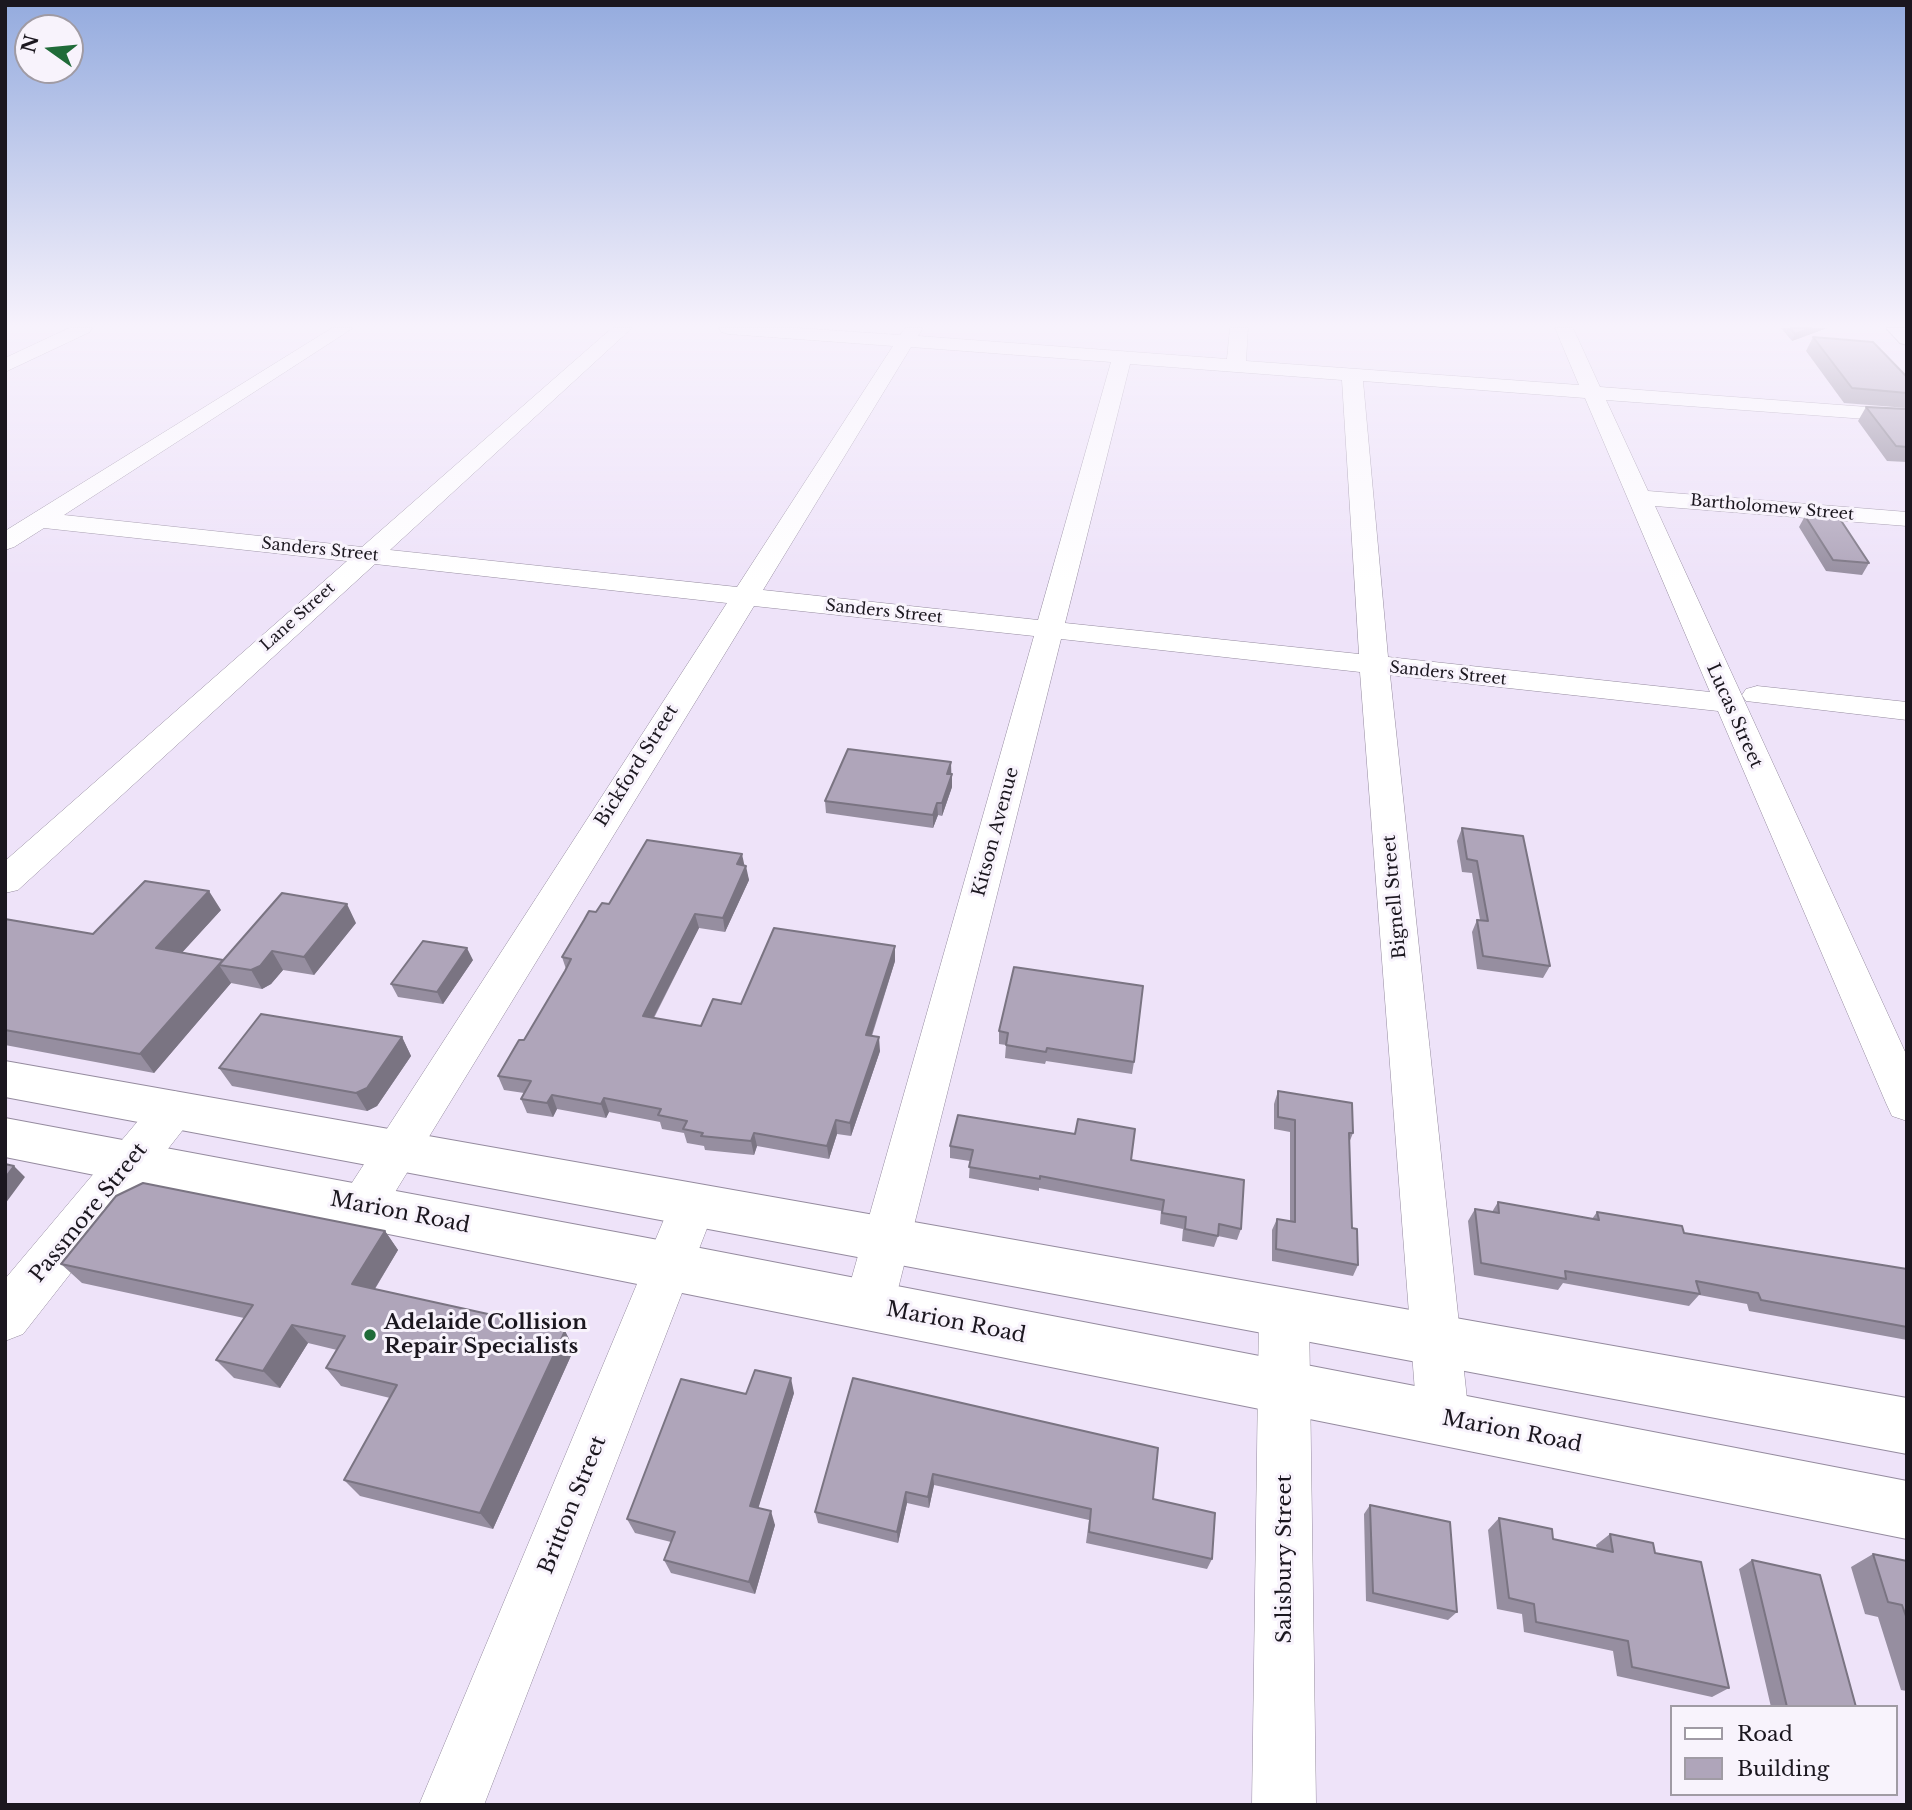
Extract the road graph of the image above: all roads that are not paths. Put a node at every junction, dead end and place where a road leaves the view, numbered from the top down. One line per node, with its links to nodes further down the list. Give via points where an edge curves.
1 (210, 412): 11 (street)
2 (528, 412): 13 (street, Lane Street)
3 (860, 412): 14 (street, Bickford Street)
4 (1108, 412): 15 (street, Kitson Avenue)
5 (1356, 412): 16 (street, Bignell Street)
6 (1601, 412): 9 (street, Lucas Street)
7 (1859, 412): 8 (street)
8 (1907, 416)
9 (1638, 496): 10 (street, Bartholomew Street); 17 (street, Lucas Street)
10 (1907, 519)
11 (40, 520): 12 (street); 13 (street, Sanders Street)
12 (5, 542)
13 (367, 555): 14 (street, Sanders Street); 19 (street, Lane Street)
14 (743, 597): 15 (street, Sanders Street); 24 (street, Bickford Street)
15 (1051, 630): 16 (street, Sanders Street); 28 (street, Kitson Avenue)
16 (1374, 666): 17 (street, Sanders Street); 33 (street, Bignell Street)
17 (1743, 699): 18 (street, Sanders Street); 21 (street, Lucas Street)
18 (1907, 711)
19 (5, 881)
20 (5, 1079): 22 (main road)
21 (1907, 1103)
22 (174, 1110): 24 (main road); 25 (street, Passmore Street)
23 (5, 1137): 25 (main road, Marion Road)
24 (396, 1150): 26 (main road); 27 (street, Bickford Street)
25 (131, 1162): 27 (main road, Marion Road); 32 (street, Passmore Street)
26 (693, 1205): 28 (main road); 29 (street, Britton Street)
27 (362, 1206): 29 (main road, Marion Road)
28 (886, 1240): 30 (street, Kitson Avenue); 31 (main road)
29 (670, 1265): 30 (main road, Marion Road); 38 (street, Britton Street)
30 (869, 1305): 34 (main road, Marion Road)
31 (1284, 1313): 33 (main road); 34 (street, Salisbury Street)
32 (5, 1317)
33 (1436, 1340): 35 (street, Bignell Street); 36 (main road)
34 (1286, 1389): 35 (main road, Marion Road); 39 (street, Salisbury Street)
35 (1443, 1419): 37 (main road, Marion Road)
36 (1907, 1426)
37 (1907, 1510)
38 (451, 1805)
39 (1284, 1805)

